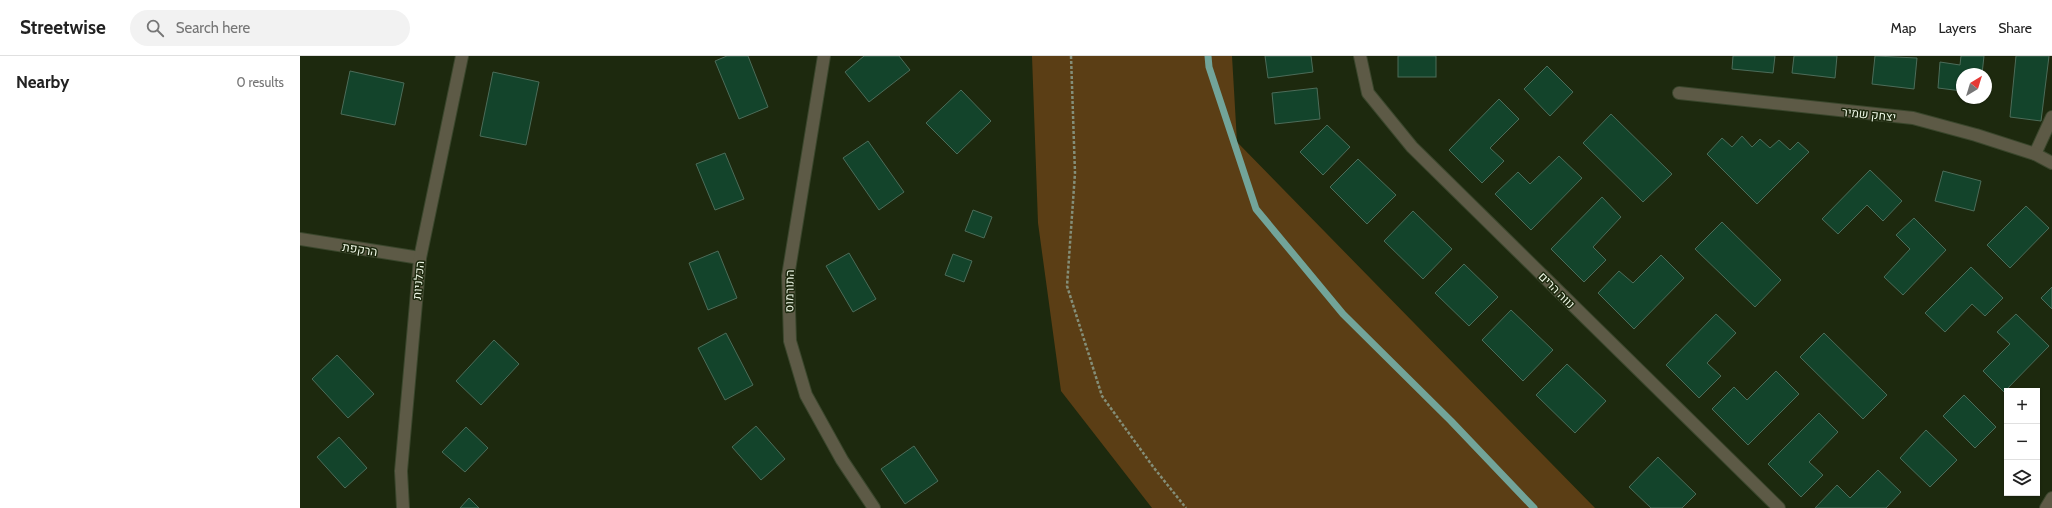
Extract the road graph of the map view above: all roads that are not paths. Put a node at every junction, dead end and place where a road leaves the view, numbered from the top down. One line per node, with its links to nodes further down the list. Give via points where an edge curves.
1 (462, 56): 9 (street, הכלניות)
2 (824, 56): 12 (street, התורמוס, via 788,276 790,341 806,395 842,460)
3 (1360, 56): 13 (street, נווה הרים, via 1368,93 1412,147)
4 (1679, 93): 6 (street, יצחק שמיר, via 1913,118)
5 (2052, 117): 6 (street)
6 (2035, 154): 7 (street, יצחק שמיר)
7 (2052, 163)
8 (300, 239): 9 (street, הרקפת)
9 (420, 258): 11 (street, הכלניות, via 401,471)
10 (2052, 498): 14 (street)
11 (403, 508)
12 (874, 508)
13 (1779, 508)
14 (2046, 508)

